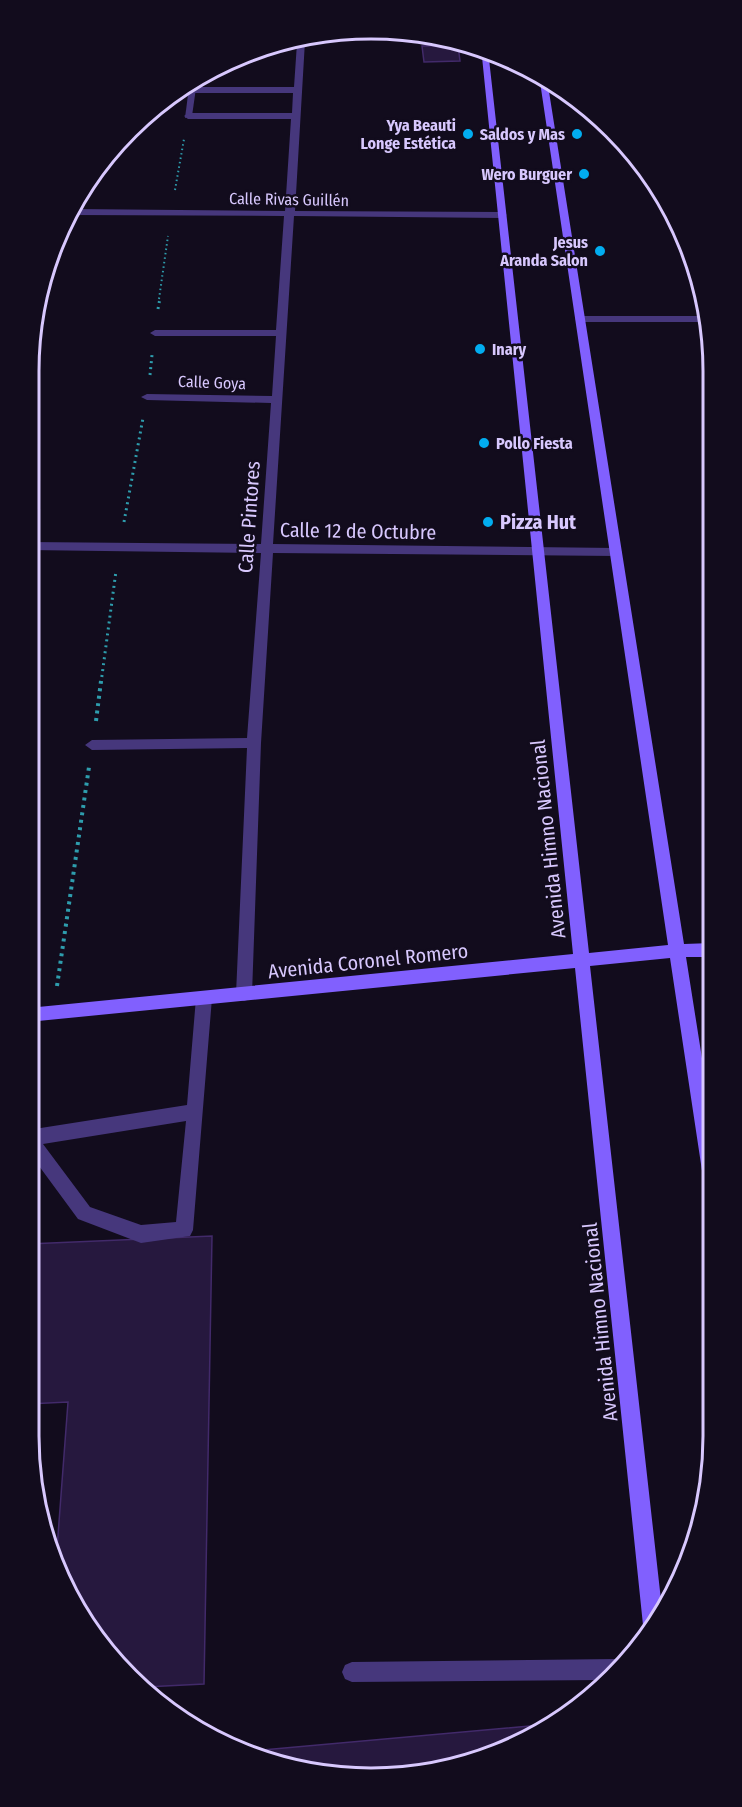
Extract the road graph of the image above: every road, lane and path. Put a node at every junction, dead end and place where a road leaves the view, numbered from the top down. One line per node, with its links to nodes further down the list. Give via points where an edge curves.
1 (301, 46): 5 (street, Calle Pintores)
2 (485, 60): 10 (main road, Avenida Himno Nacional)
3 (199, 87): 5 (street)
4 (544, 87): 11 (main road)
5 (298, 90): 7 (street, Calle Pintores)
6 (193, 91): 7 (street, via 188,116)
7 (296, 116): 9 (street, Calle Pintores)
8 (79, 212): 9 (street, Calle Rivas Guillén)
9 (289, 215): 10 (street, Calle Rivas Guillén); 14 (street, Calle Pintores)
10 (502, 215): 20 (main road, Avenida Himno Nacional)
11 (580, 319): 12 (street); 19 (main road)
12 (699, 319)
13 (155, 333): 14 (street)
14 (280, 333): 16 (street, Calle Pintores)
15 (147, 397): 16 (street, Calle Goya)
16 (276, 400): 18 (street, Calle Pintores)
17 (39, 546): 18 (street, Calle 12 de Octubre)
18 (266, 549): 20 (street, Calle 12 de Octubre); 21 (street, Calle Pintores)
19 (616, 552): 20 (street, Calle 12 de Octubre); 24 (main road)
20 (538, 553): 25 (main road, Avenida Himno Nacional)
21 (254, 743): 22 (street); 26 (street, Calle Pintores)
22 (92, 745)
23 (703, 950): 24 (main road, Avenida Coronel Romero)
24 (677, 951): 25 (main road, Avenida Coronel Romero); 30 (main road)
25 (582, 962): 26 (main road, Avenida Coronel Romero); 33 (main road, Avenida Himno Nacional)
26 (244, 994): 27 (main road, Avenida Coronel Romero)
27 (204, 998): 28 (main road, Avenida Coronel Romero); 29 (street)
28 (39, 1015)
29 (195, 1112): 31 (street); 32 (street, via 184,1230 141,1234 84,1213)
30 (703, 1119)
31 (39, 1136)
32 (39, 1153)
33 (652, 1613)
34 (608, 1669): 35 (street)
35 (352, 1672)

